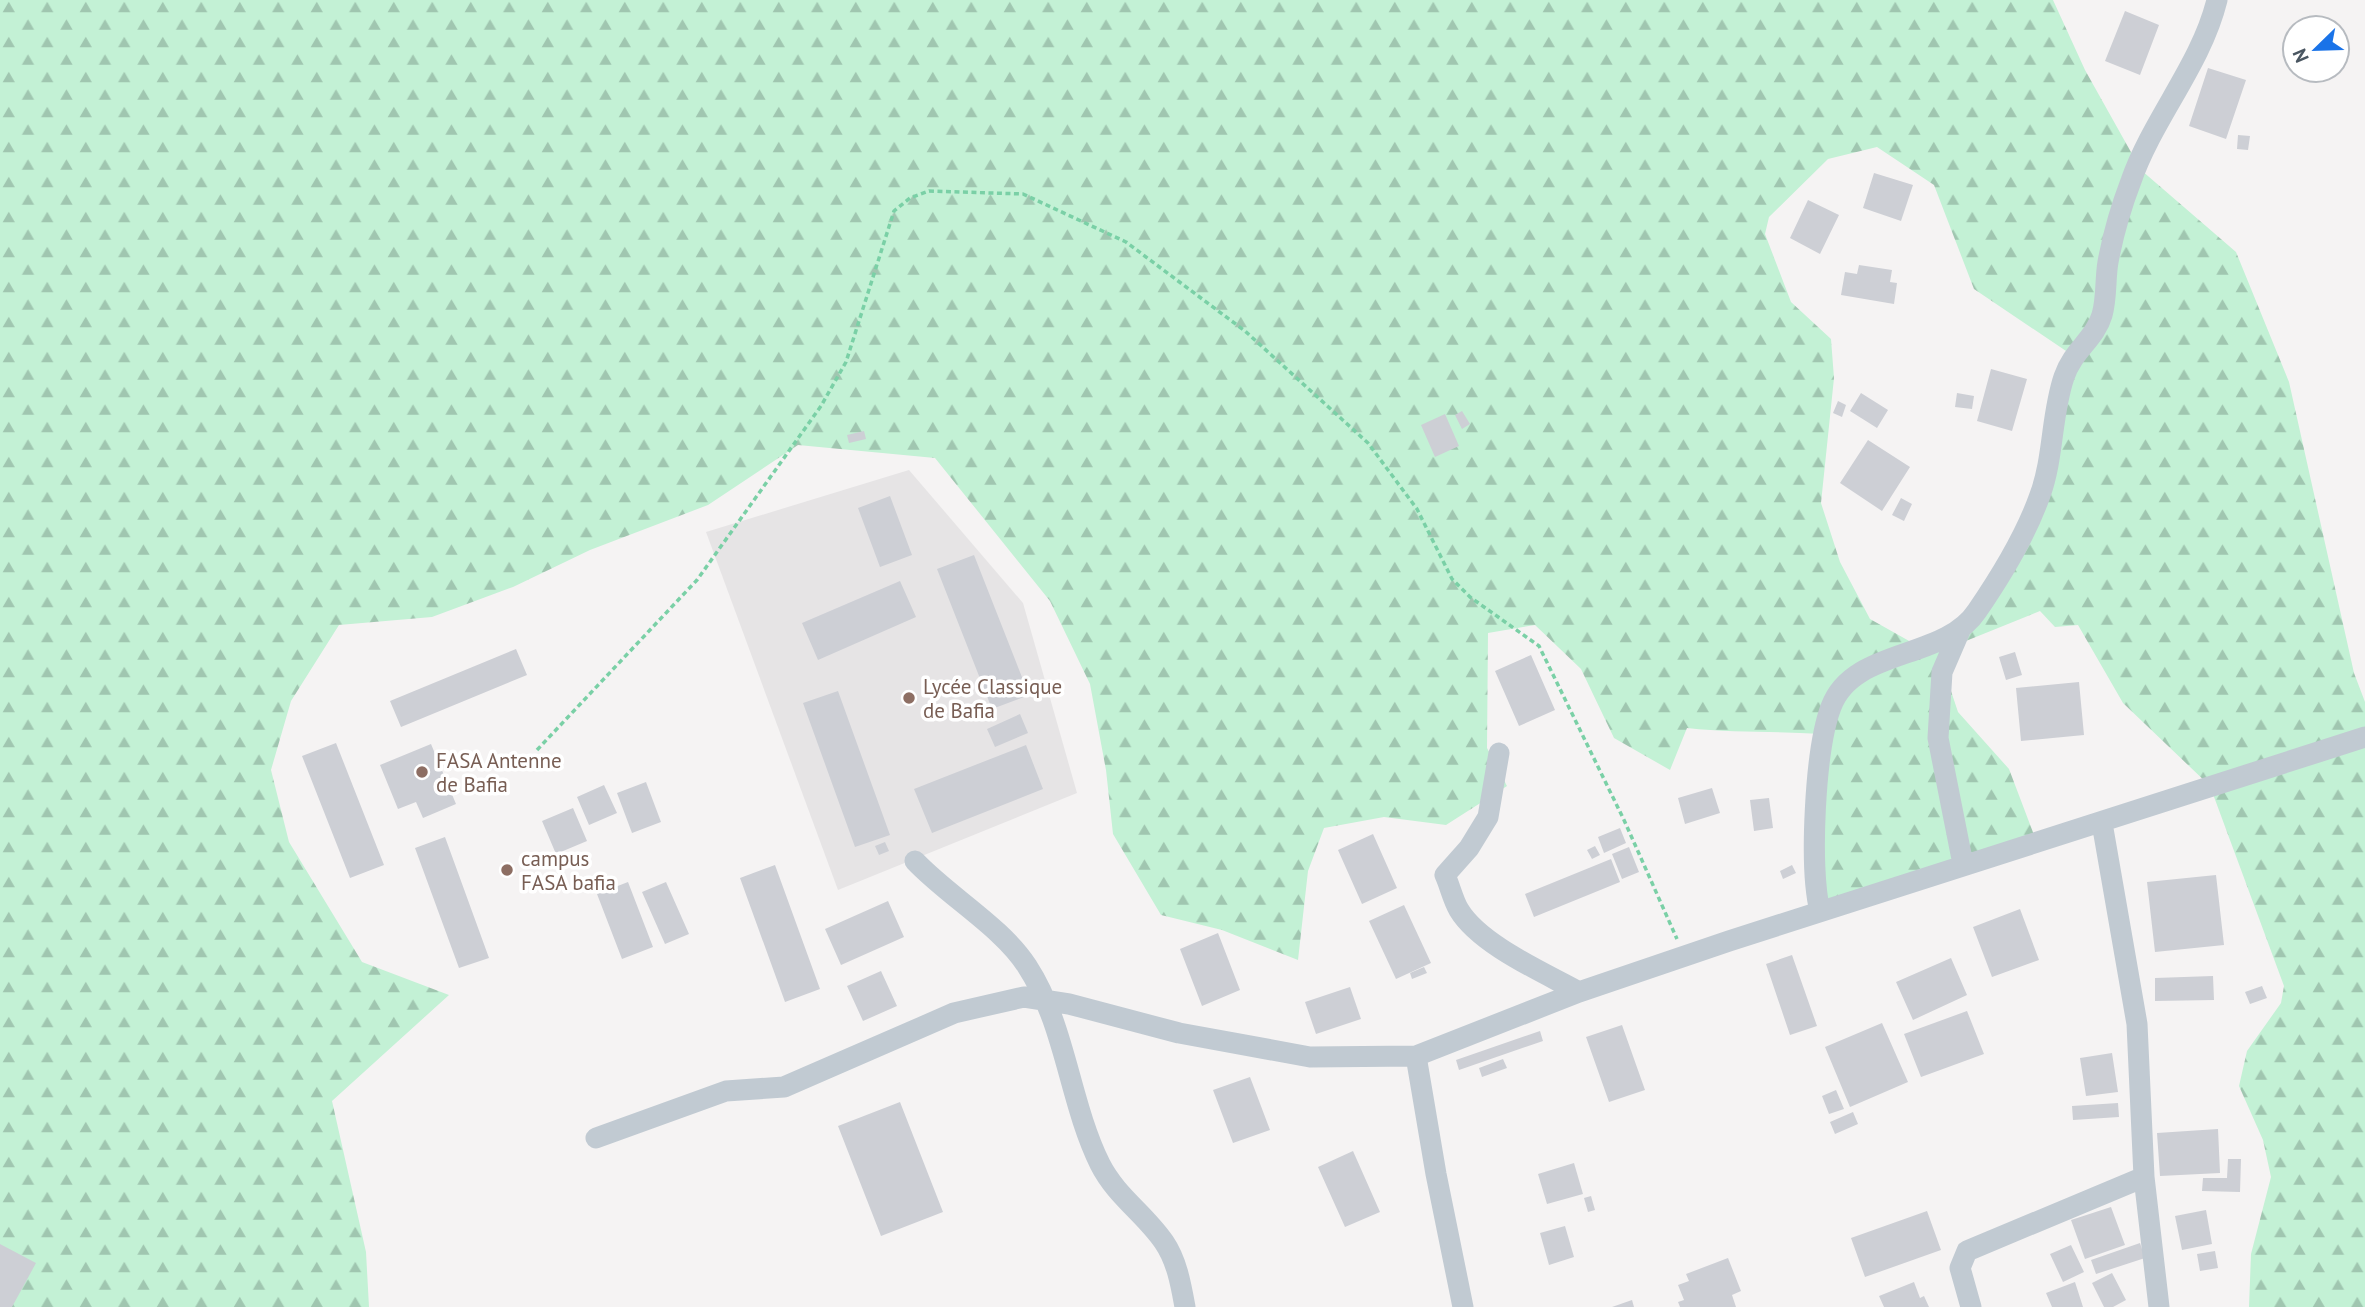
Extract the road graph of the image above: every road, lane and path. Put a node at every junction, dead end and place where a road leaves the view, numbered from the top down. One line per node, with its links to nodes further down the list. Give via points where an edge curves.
1 (2217, 0): 2 (street, via 2195,58 2131,179 2113,239 2102,313 2090,338 2072,355 2063,378 2041,494 1991,590)
2 (1961, 628): 8 (street, via 1942,672 1938,715 1941,763); 9 (street, via 1860,674 1845,685 1832,705 1824,733 1815,824)
3 (2365, 737): 6 (street)
4 (537, 750): 10 (path, via 697,580 821,406 846,362 894,211 929,191 1023,194 1126,242 1245,331 1368,443 1417,509 1452,579 1539,646)
5 (1499, 753): 11 (street, via 1488,817 1445,875 1459,911 1478,930)
6 (2102, 823): 8 (street); 15 (street, via 2137,1024)
7 (915, 861): 12 (street, via 1007,941)
8 (1963, 864): 9 (street)
9 (1820, 911): 10 (street)
10 (1685, 957): 11 (street)
11 (1579, 992): 13 (street)
12 (1046, 1000): 13 (street, via 1169,1031 1310,1057); 14 (street, via 1011,999 954,1013 785,1087 726,1091); 16 (street, via 1073,1094 1101,1165 1129,1206 1164,1242 1176,1267)
13 (1416, 1056): 17 (street)
14 (596, 1138)
15 (2144, 1177): 18 (street, via 1967,1251 1960,1268); 19 (street)
16 (1185, 1307)
17 (1464, 1307)
18 (1971, 1307)
19 (2159, 1307)

